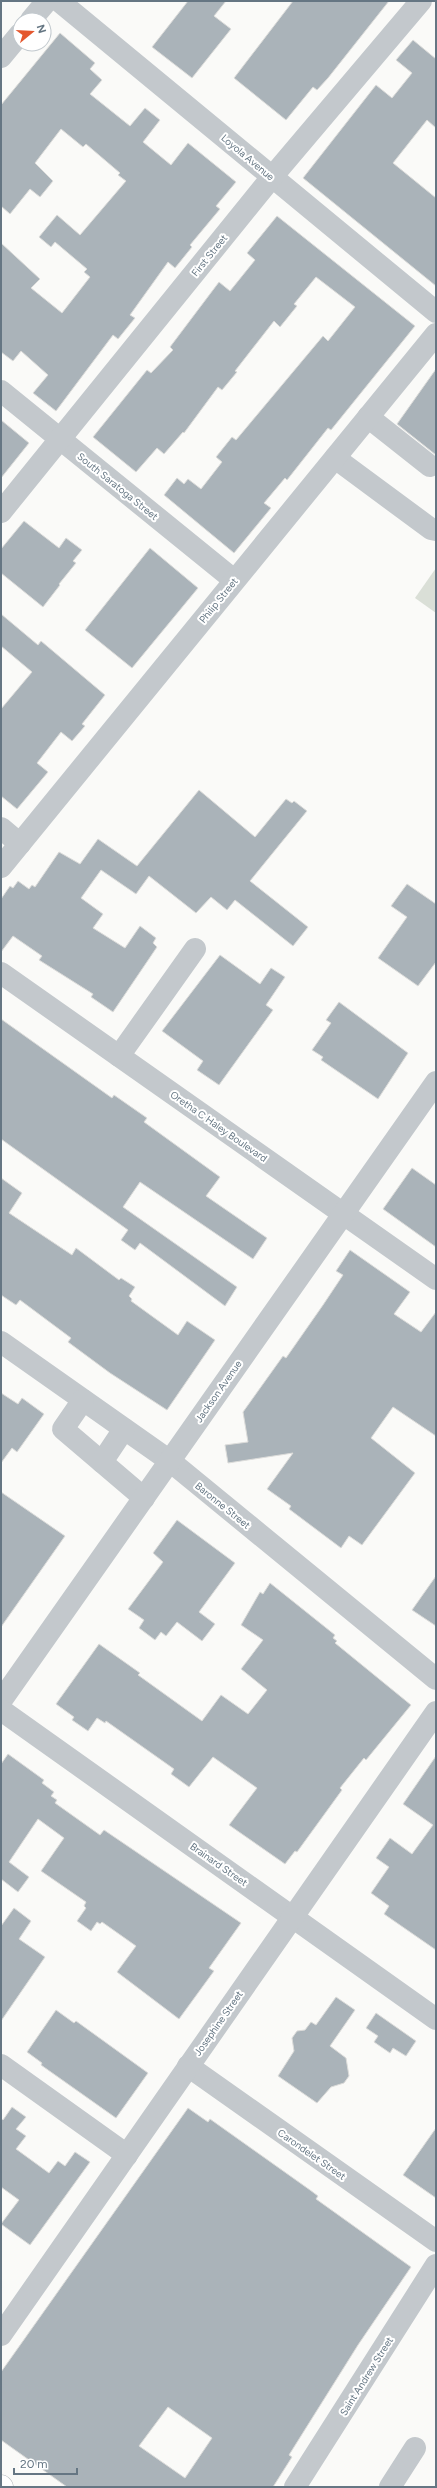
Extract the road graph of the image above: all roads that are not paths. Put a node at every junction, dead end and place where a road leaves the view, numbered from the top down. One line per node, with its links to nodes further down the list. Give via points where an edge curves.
1 (47, 1): 4 (street)
2 (59, 1): 7 (street, Loyola Avenue)
3 (422, 1): 7 (street, First Street)
4 (38, 12)
5 (12, 44): 6 (street)
6 (1, 57)
7 (272, 177): 8 (street, Loyola Avenue); 12 (street, First Street)
8 (436, 312)
9 (436, 334): 11 (street, Philip Street)
10 (1, 391): 12 (street, South Saratoga Street)
11 (368, 417): 13 (street, Philip Street); 14 (street)
12 (60, 439): 15 (street, First Street); 17 (street, South Saratoga Street)
13 (335, 458): 16 (street, via 431,530); 17 (street, Philip Street)
14 (430, 466)
15 (1, 512)
16 (436, 530)
17 (234, 580): 19 (street, Philip Street)
18 (1, 828): 19 (street)
19 (20, 844): 20 (street, Philip Street)
20 (1, 867)
21 (195, 949): 23 (street)
22 (1, 973): 23 (street, Oretha C Haley Boulevard)
23 (119, 1056): 25 (street, Oretha C Haley Boulevard)
24 (436, 1082): 25 (street, Jackson Avenue)
25 (343, 1212): 26 (street, Oretha C Haley Boulevard); 30 (street, Jackson Avenue)
26 (436, 1279)
27 (1, 1342): 28 (street, Baronne Street)
28 (83, 1400): 29 (street, Baronne Street); 31 (street, via 63,1428)
29 (124, 1429): 30 (street, Baronne Street); 31 (street)
30 (170, 1461): 32 (street, Jackson Avenue); 33 (street, Baronne Street)
31 (102, 1462): 32 (street)
32 (144, 1498): 34 (street, Jackson Avenue)
33 (436, 1679)
34 (1, 1701)
35 (1, 1710): 37 (street, Brainard Street)
36 (436, 1712): 37 (street, Josephine Street)
37 (293, 1916): 38 (street, Brainard Street); 40 (street, Josephine Street)
38 (436, 2020)
39 (1, 2065): 41 (street)
40 (188, 2066): 41 (street, Josephine Street); 42 (street, Carondelet Street)
41 (127, 2155): 44 (street, Josephine Street)
42 (436, 2241)
43 (436, 2265): 46 (street, Saint Andrew Street)
44 (1, 2334)
45 (415, 2448): 47 (street)
46 (296, 2487)
47 (390, 2487)

